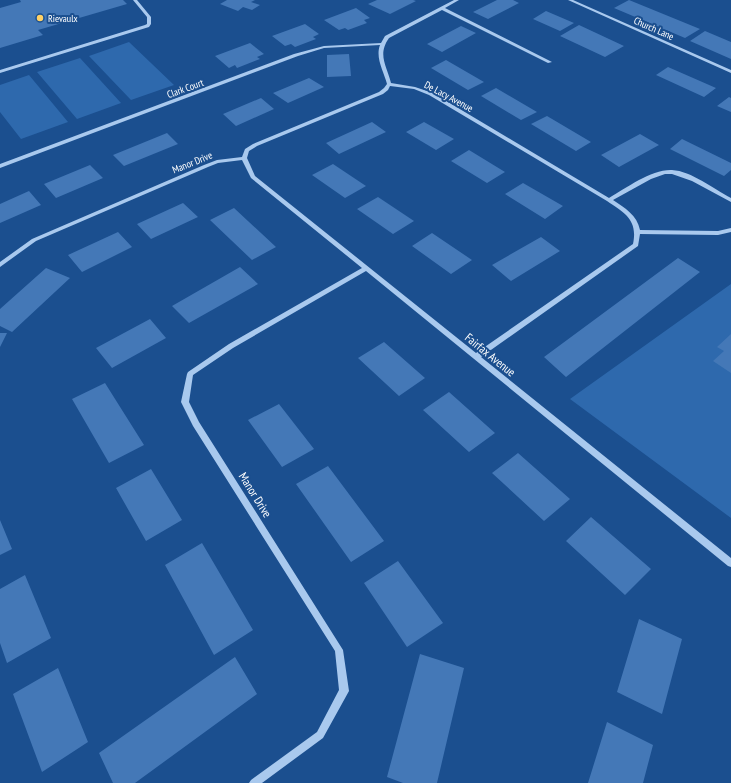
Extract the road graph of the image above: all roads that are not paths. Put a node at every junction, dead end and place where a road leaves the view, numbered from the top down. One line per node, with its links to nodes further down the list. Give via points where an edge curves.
1 (135, 0): 7 (street, via 149,17 149,24 146,26)
2 (457, 0): 4 (street)
3 (570, 0): 8 (street, Church Lane)
4 (442, 8): 5 (street, via 387,37); 6 (street)
5 (381, 44): 9 (street, via 379,54); 11 (street, Clark Court, via 324,47 296,55)
6 (550, 62)
7 (0, 72)
8 (731, 72)
9 (389, 84): 10 (street, via 381,93 255,145 247,150); 12 (street, De Lacy Avenue, via 415,88 431,94)
10 (244, 158): 16 (street, Manor Drive, via 206,166 54,231 34,240); 17 (street, Fairfax Avenue, via 253,177)
11 (0, 166)
12 (609, 200): 13 (street, via 660,173 672,172 683,175); 15 (street, De Lacy Avenue, via 626,211 637,223)
13 (731, 200)
14 (731, 230): 15 (street, via 718,233)
15 (637, 232): 18 (street, via 636,245)
16 (0, 265)
17 (365, 269): 18 (street, Fairfax Avenue); 20 (street, Manor Drive, via 231,346 190,374 185,402 196,424 340,650 344,691 320,735)
18 (476, 357): 19 (street, Fairfax Avenue)
19 (731, 563)
20 (254, 783)

